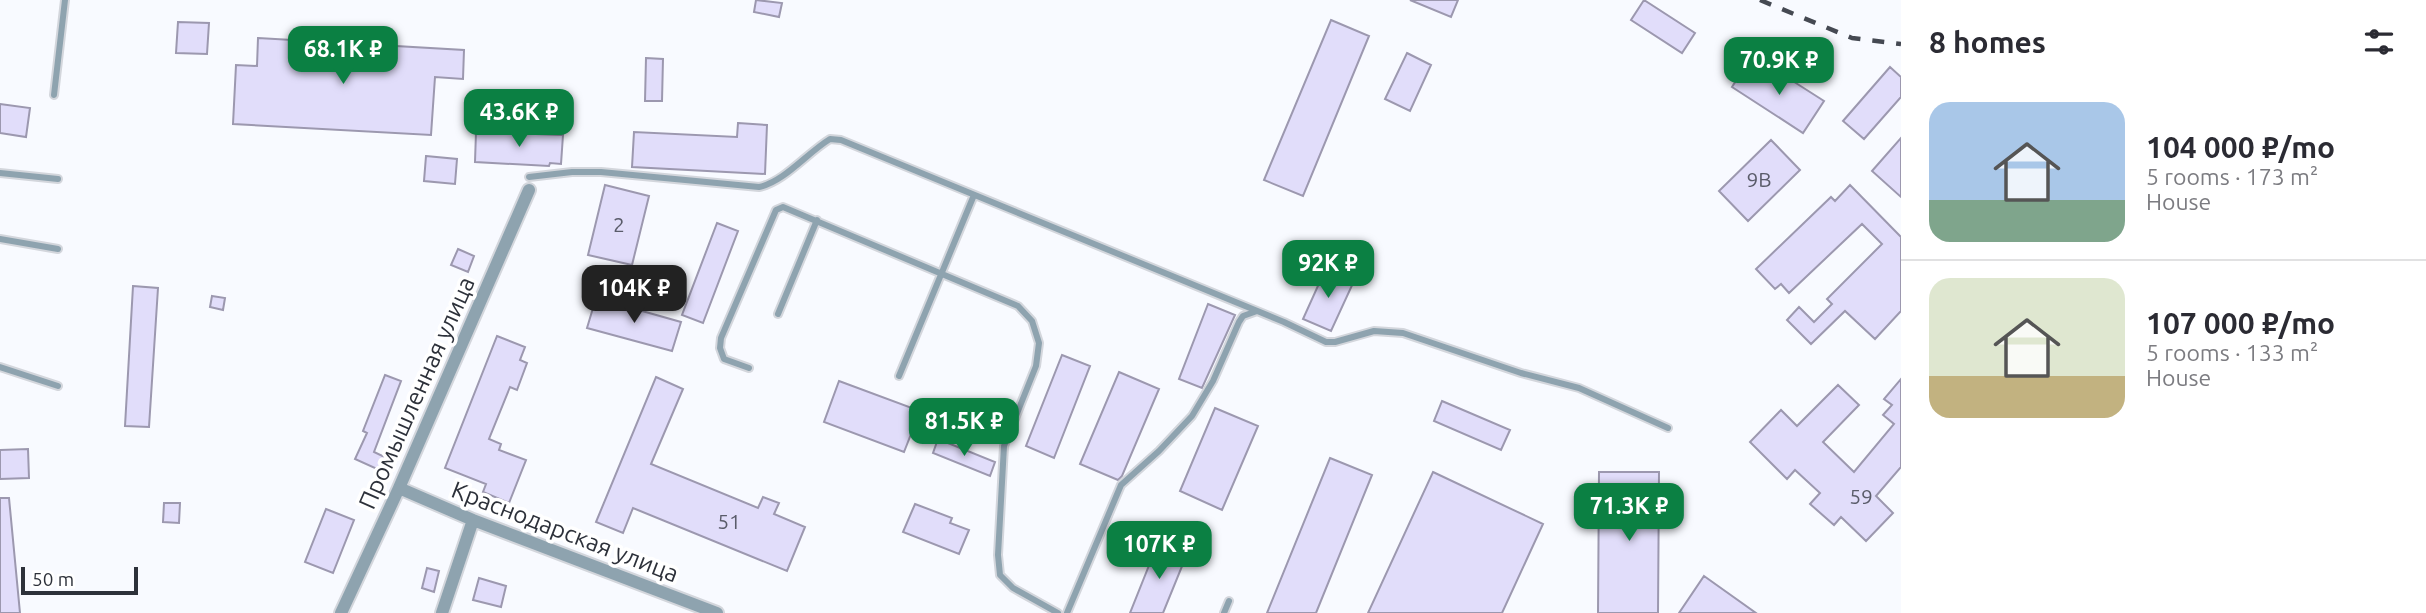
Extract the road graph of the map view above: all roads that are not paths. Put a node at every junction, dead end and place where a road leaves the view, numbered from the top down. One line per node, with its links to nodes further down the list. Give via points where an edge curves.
1 (65, 0): 2 (lane)
2 (54, 95)
3 (0, 173): 4 (lane)
4 (58, 178)
5 (529, 184): 6 (lane, via 572,172 601,172 759,187 830,139); 18 (street, Промышленная улица)
6 (974, 195): 10 (lane); 11 (lane)
7 (817, 220): 10 (lane); 12 (lane); 14 (lane, via 783,207 776,211 721,338 724,359)
8 (0, 239): 9 (lane)
9 (58, 249)
10 (941, 274): 15 (lane); 24 (lane, via 1018,306 1032,321 1039,343 1036,366 1004,446 998,555 1000,575 1013,588)
11 (1257, 311): 17 (lane, via 1325,342 1374,331 1403,333 1579,388); 25 (lane, via 1238,322 1192,416 1121,485)
12 (778, 314)
13 (0, 367): 16 (lane)
14 (749, 368)
15 (899, 376)
16 (58, 386)
17 (1668, 428)
18 (399, 488): 19 (street, Краснодарская улица); 21 (street, Промышленная улица)
19 (474, 520): 22 (street); 23 (street, Краснодарская улица)
20 (1229, 601): 26 (lane)
21 (341, 613)
22 (442, 613)
23 (717, 613)
24 (1058, 613)
25 (1067, 613)
26 (1224, 613)

